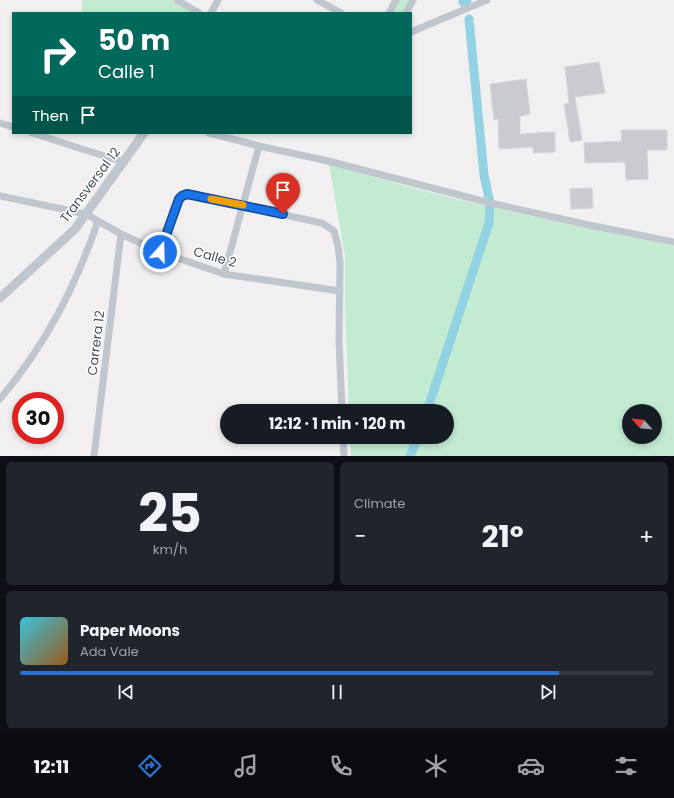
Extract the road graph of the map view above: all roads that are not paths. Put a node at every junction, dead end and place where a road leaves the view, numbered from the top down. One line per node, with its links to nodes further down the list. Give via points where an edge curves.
1 (177, 0): 7 (street)
2 (218, 0): 8 (street)
3 (317, 0): 9 (street)
4 (396, 0): 10 (street)
5 (413, 0): 11 (street)
6 (487, 0): 12 (street)
7 (198, 12)
8 (212, 12)
9 (339, 12)
10 (390, 12)
11 (407, 12)
12 (412, 32)
13 (0, 123): 14 (street)
14 (12, 127)
15 (35, 134): 19 (street)
16 (143, 134): 19 (street, Transversal 12)
17 (213, 134): 18 (street)
18 (259, 146): 21 (street); 25 (street, via 490,203)
19 (123, 162): 22 (street, Transversal 12)
20 (0, 196): 22 (street, Calle 2)
21 (243, 206): 26 (street, via 187,194 182,196); 27 (street); 28 (street, via 322,223 334,231 340,263)
22 (86, 214): 23 (street, Calle 2); 29 (street, Transversal 12, via 75,229)
23 (98, 221): 24 (street, Calle 2); 30 (street, via 80,269 55,322 14,383)
24 (121, 234): 26 (street, Calle 2); 33 (street, Carrera 12)
25 (674, 242)
26 (160, 252): 27 (street, Calle 2)
27 (224, 274): 28 (street, Calle 2)
28 (340, 290): 31 (street)
29 (0, 298)
30 (0, 399)
31 (342, 404)
32 (343, 444): 34 (street)
33 (94, 456)
34 (344, 456)

